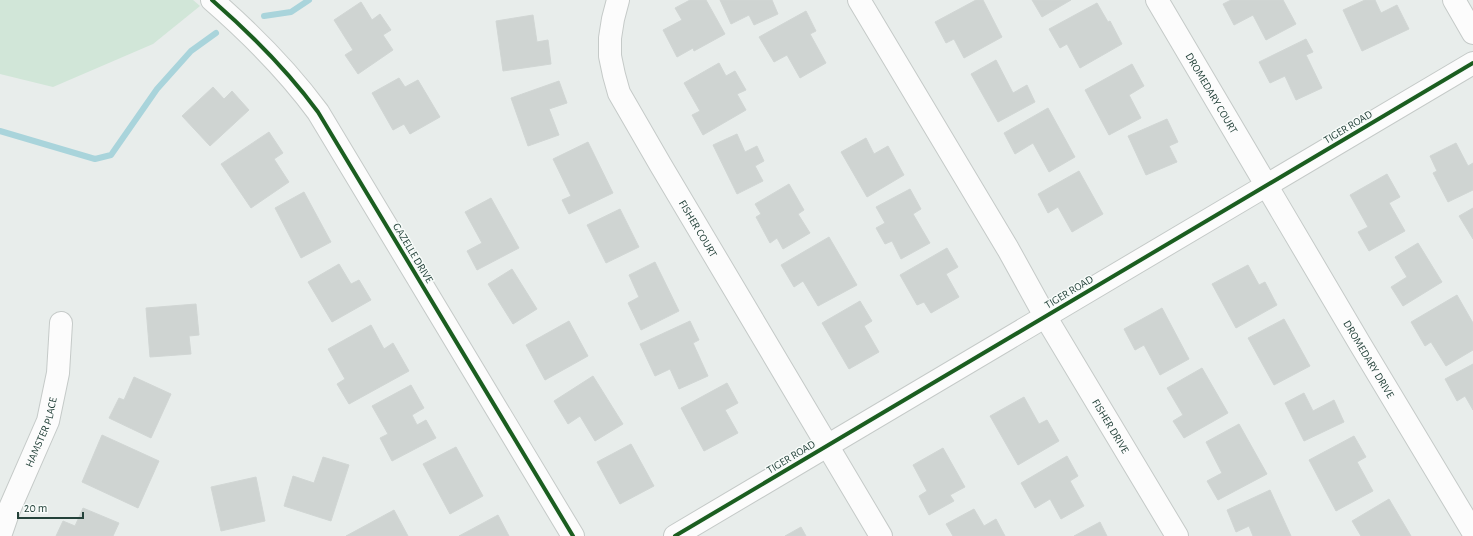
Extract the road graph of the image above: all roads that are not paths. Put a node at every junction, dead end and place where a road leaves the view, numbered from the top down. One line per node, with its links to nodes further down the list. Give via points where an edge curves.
1 (212, 0): 14 (street, GAZELLE DRIVE, via 274,59 318,112)
2 (618, 0): 11 (street, FISHER COURT, via 613,19 610,56 619,92)
3 (859, 0): 9 (street, via 1008,249)
4 (1157, 0): 8 (street, DROMEDARY COURT)
5 (1454, 0): 6 (street)
6 (1473, 33)
7 (1473, 63): 8 (street, TIGER ROAD)
8 (1267, 185): 9 (street, TIGER ROAD); 12 (street, DROMEDARY DRIVE)
9 (1045, 316): 11 (street, TIGER ROAD); 17 (street, FISHER DRIVE)
10 (61, 323): 13 (street, HAMSTER PLACE, via 58,373 48,421)
11 (828, 446): 15 (street, TIGER ROAD); 16 (street)
12 (1473, 532)
13 (0, 536)
14 (573, 536)
15 (675, 536)
16 (881, 536)
17 (1177, 536)

